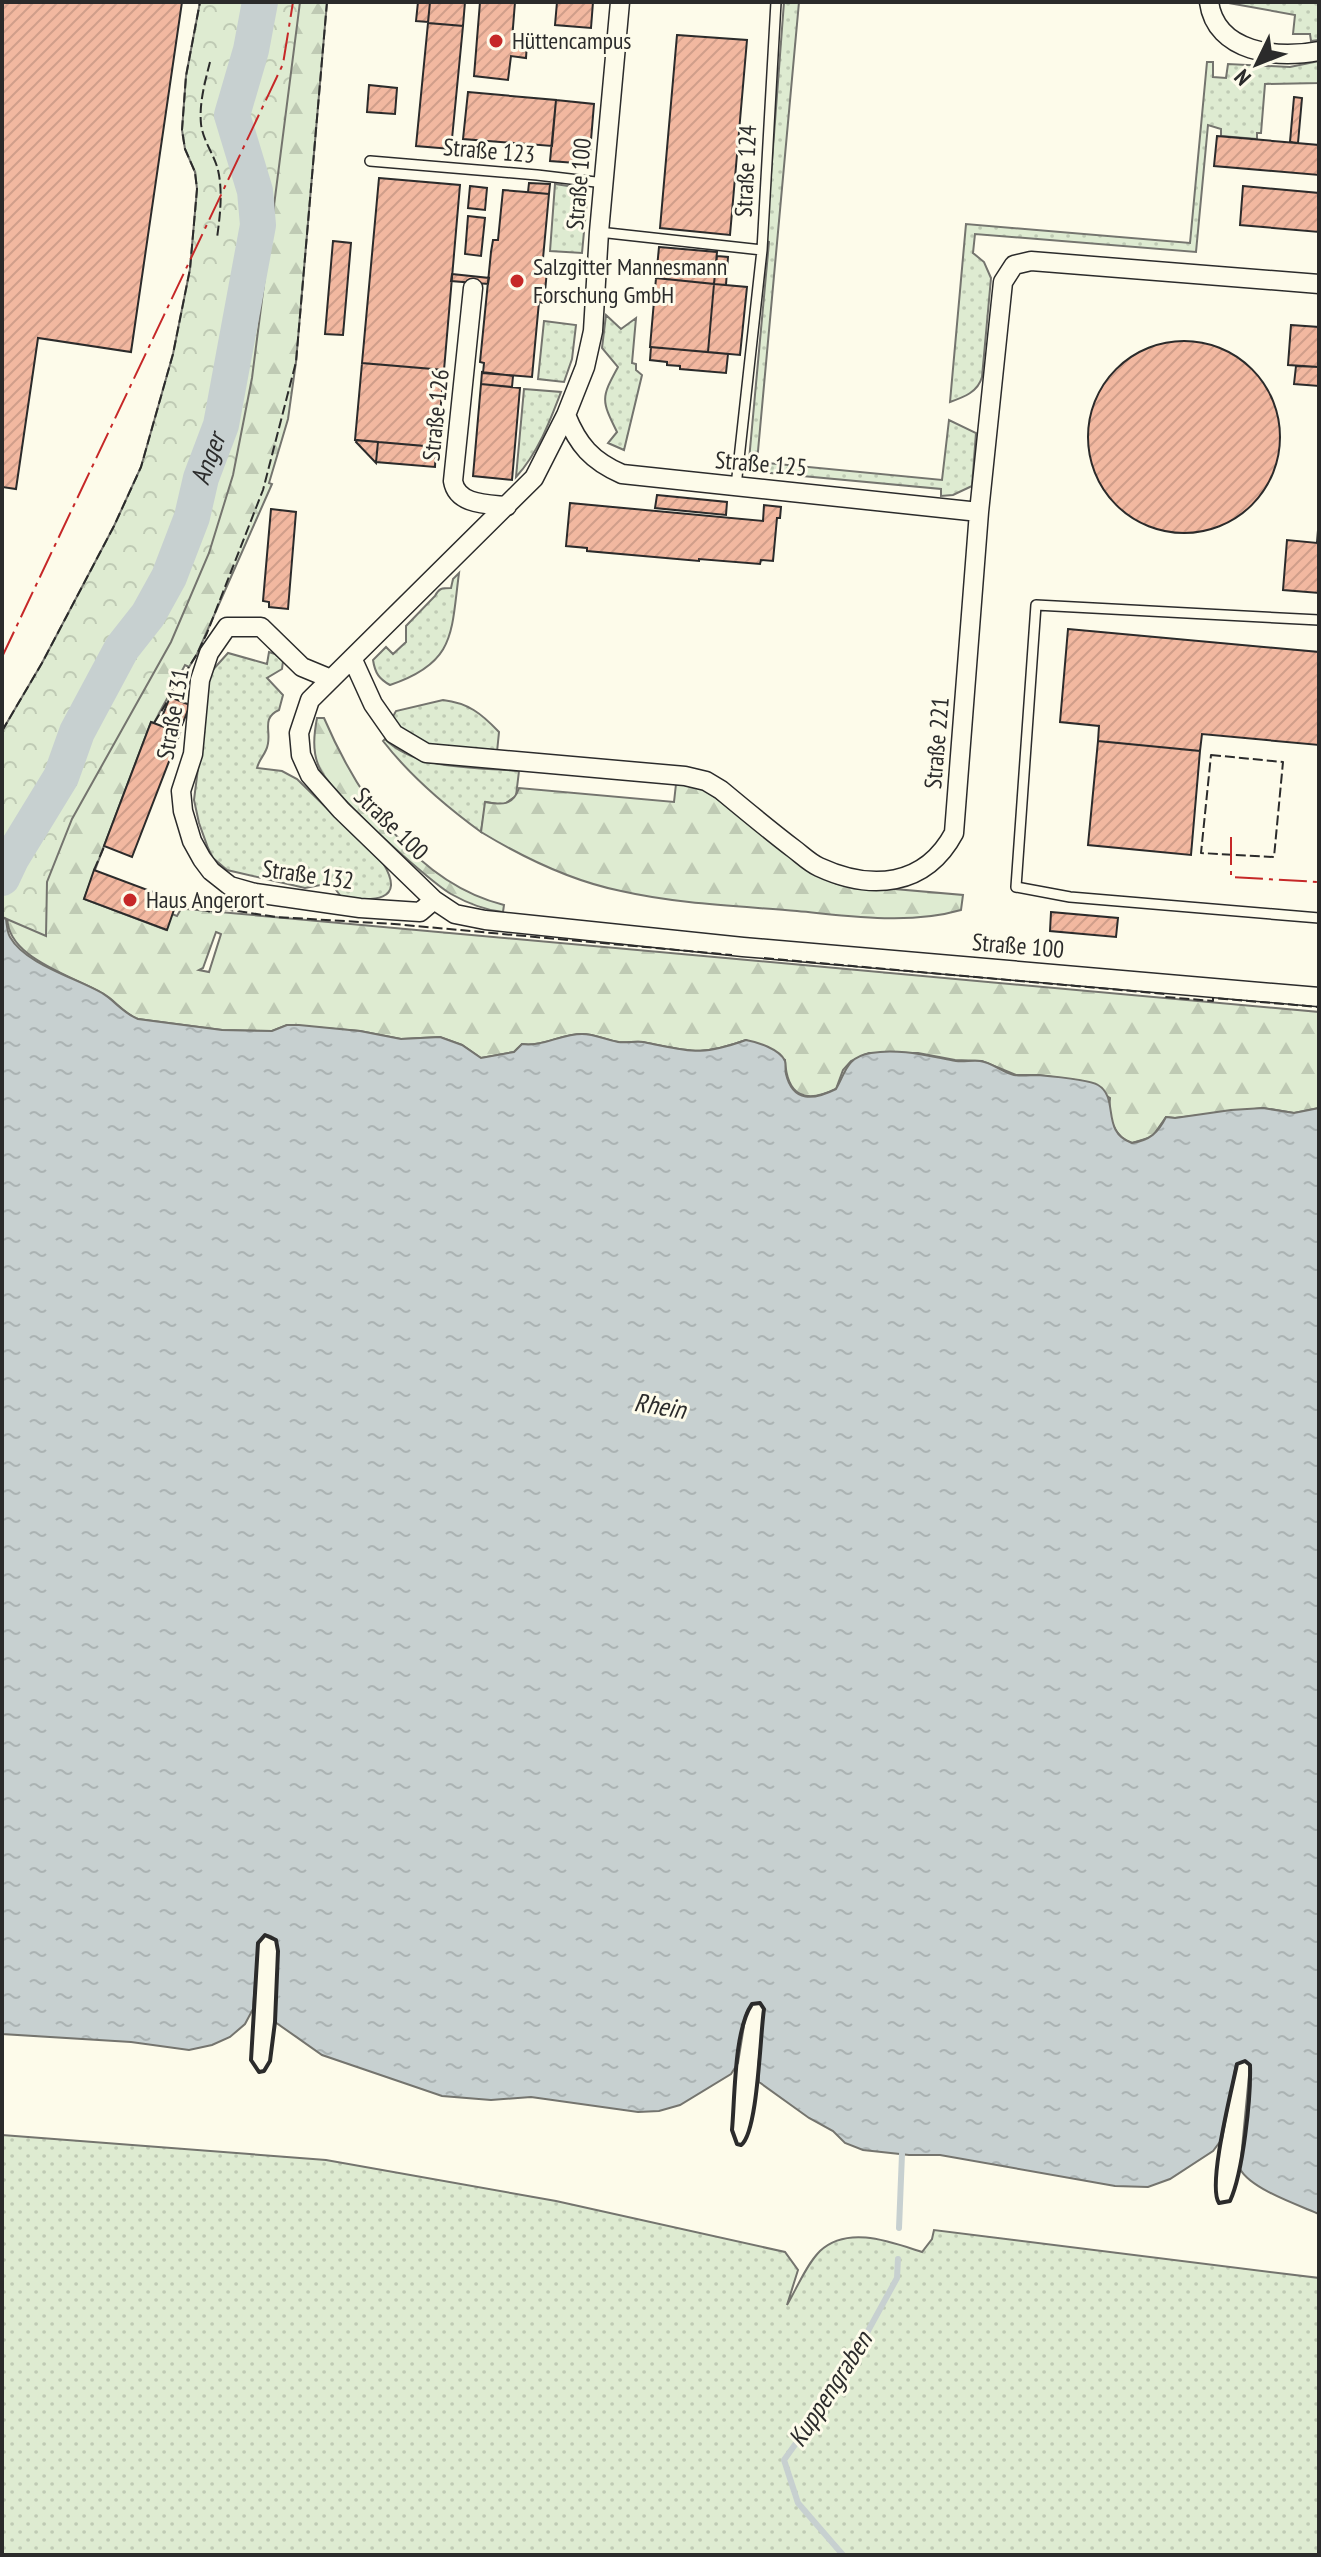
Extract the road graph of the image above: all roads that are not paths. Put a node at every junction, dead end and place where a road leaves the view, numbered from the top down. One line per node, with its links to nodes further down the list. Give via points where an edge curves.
1 (620, 2): 6 (street, Straße 100)
2 (776, 2): 8 (lane, Straße 124)
3 (1209, 2): 4 (street, via 1223,35 1241,46 1288,54)
4 (1319, 51)
5 (370, 161): 6 (lane, Straße 123)
6 (604, 183): 7 (street, Straße 100)
7 (599, 232): 8 (lane); 11 (street, Straße 100, via 593,331)
8 (762, 250): 12 (lane, Straße 124)
9 (1319, 284): 14 (street, Straße 221, via 1031,261 1014,265 1003,282)
10 (473, 288): 13 (street, Straße 126, via 453,481 462,497)
11 (566, 415): 12 (street, Straße 125, via 581,446 605,467 622,474); 13 (street, Straße 100, via 534,478)
12 (736, 486): 14 (street, Straße 125)
13 (507, 506): 16 (street, Straße 100)
14 (979, 512): 16 (street, Straße 221, via 954,833 944,852 911,877 855,878 818,867 706,781 426,753 394,734)
15 (1319, 620): 20 (lane, via 1036,605 1016,887 1070,897)
16 (353, 660): 17 (street, Straße 100)
17 (331, 679): 18 (street, Straße 131, via 302,667 261,627 227,627 209,653 200,680 193,754 181,791); 19 (street, Straße 100, via 310,700 299,733 310,775)
18 (192, 841): 19 (street, Straße 132, via 211,871 230,886 255,893 420,912)
19 (434, 900): 21 (street, Straße 100, via 455,914 485,920)
20 (1319, 918)
21 (1319, 997)

